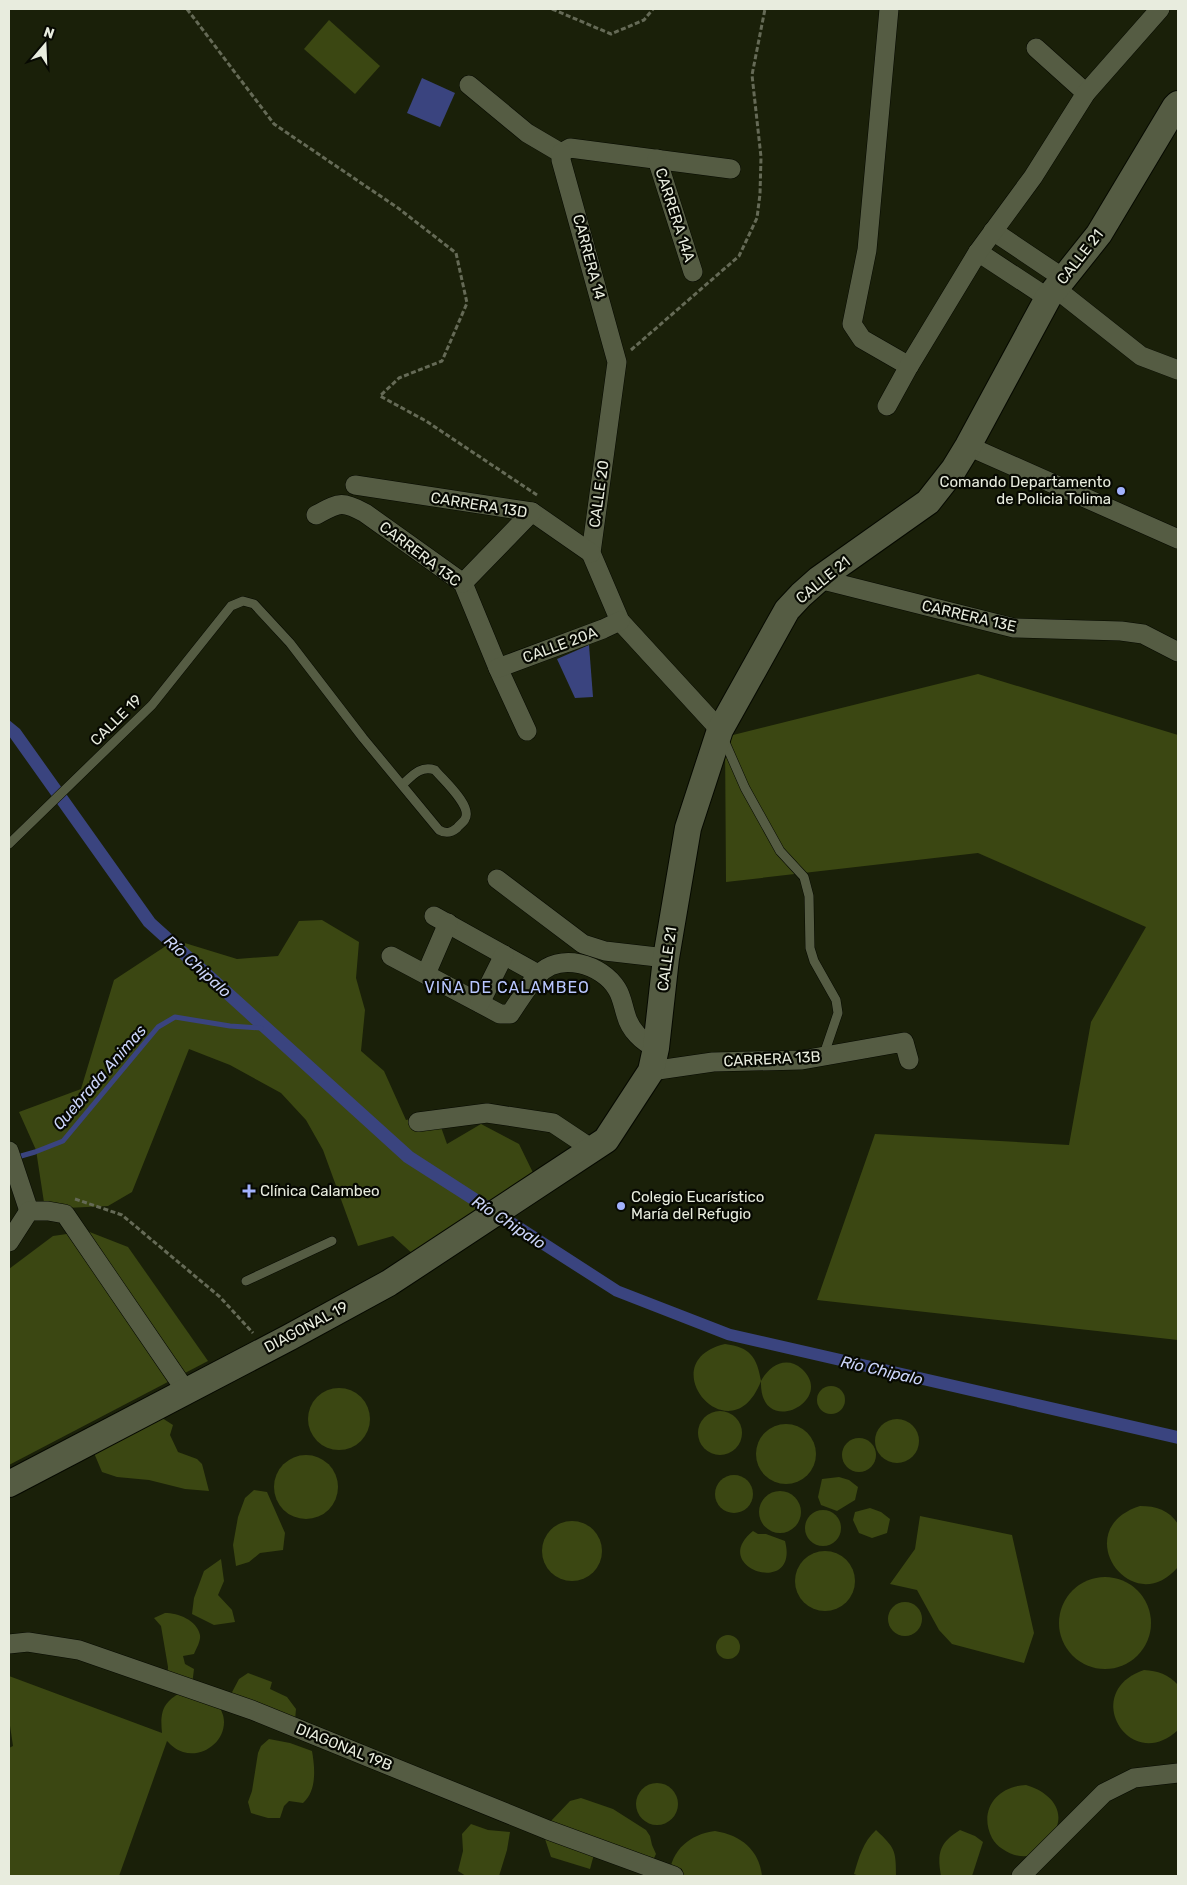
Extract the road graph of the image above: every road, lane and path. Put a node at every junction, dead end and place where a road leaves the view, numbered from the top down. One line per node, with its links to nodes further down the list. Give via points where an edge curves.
1 (188, 9): 25 (path, via 274,124 398,208 456,253 466,303 442,361 399,378 380,396 426,421)
2 (552, 9): 3 (path, via 611,34 644,20)
3 (653, 9)
4 (765, 9): 14 (path, via 752,75)
5 (889, 9): 20 (street, via 867,250 852,324 862,339)
6 (1160, 9): 9 (street)
7 (1036, 48): 9 (street)
8 (469, 85): 11 (street, via 527,133)
9 (1086, 93): 15 (street, via 1033,177)
10 (1177, 107): 18 (street, CALLE 21, via 1099,234)
11 (561, 153): 12 (street, via 570,148); 19 (street, CARRERA 14)
12 (657, 159): 13 (street); 17 (street, CARRERA 14A)
13 (731, 169)
14 (760, 175)
15 (993, 231): 16 (street); 18 (street)
16 (978, 252): 18 (street); 20 (street)
17 (693, 272)
18 (1055, 288): 21 (street, via 1141,356); 23 (street, CALLE 21)
19 (617, 362): 28 (street, CALLE 20)
20 (909, 366): 22 (street)
21 (1178, 370)
22 (887, 406)
23 (968, 446): 27 (street); 29 (street, CALLE 21, via 928,502)
24 (355, 485): 25 (street, CARRERA 13D)
25 (535, 504): 28 (street, CARRERA 13D); 30 (street)
26 (316, 515): 30 (street, CARRERA 13C, via 336,504 348,504)
27 (1178, 539)
28 (591, 553): 31 (street)
29 (820, 579): 32 (street, CARRERA 13E, via 1014,628 1143,634); 34 (street, CALLE 21, via 787,610)
30 (463, 583): 33 (street, CARRERA 13C)
31 (620, 621): 33 (street, CALLE 20A); 34 (street)
32 (1178, 652)
33 (498, 668): 35 (street, CARRERA 13C)
34 (720, 730): 41 (street, CALLE 21, via 688,828); 45 (lane, via 744,788 780,851 804,877 809,896 810,948 836,1000 838,1013)
35 (527, 731)
36 (402, 785): 36 (lane, via 439,830 453,831 465,820 464,803 435,770 419,770); 37 (lane, CALLE 19, via 290,643 254,604 244,601 231,606 152,704)
37 (9, 844)
38 (497, 879): 41 (street, via 583,944 605,951)
39 (504, 955): 42 (street, via 441,919); 43 (street); 44 (street)
40 (391, 956): 42 (street)
41 (666, 958): 46 (street, CALLE 21)
42 (426, 974): 44 (street)
43 (538, 974): 44 (street, via 510,1014 500,1014); 46 (street, via 564,963 591,967 615,986 631,1027 646,1044)
44 (480, 1003)
45 (822, 1057): 46 (street, CARRERA 13B, via 713,1062); 47 (street, CARRERA 13B, via 904,1042)
46 (654, 1060): 49 (street, CALLE 21, via 606,1140)
47 (909, 1060)
48 (418, 1122): 49 (street, via 487,1113 553,1123)
49 (592, 1149): 56 (street, DIAGONAL 19, via 404,1274)
50 (9, 1151): 51 (street)
51 (29, 1211): 52 (street); 54 (street)
52 (48, 1211): 56 (path, via 76,1199 122,1215 220,1297); 57 (street, via 65,1214)
53 (332, 1241): 55 (lane)
54 (9, 1242)
55 (246, 1282)
56 (267, 1348): 57 (street, DIAGONAL 19)
57 (186, 1391): 58 (street, DIAGONAL 19)
58 (9, 1484)
59 (9, 1644): 61 (street, DIAGONAL 19B, via 28,1642 79,1650 252,1710 548,1830)
60 (1178, 1773): 62 (street, via 1134,1778 1104,1793)
61 (674, 1876)
62 (1022, 1876)

